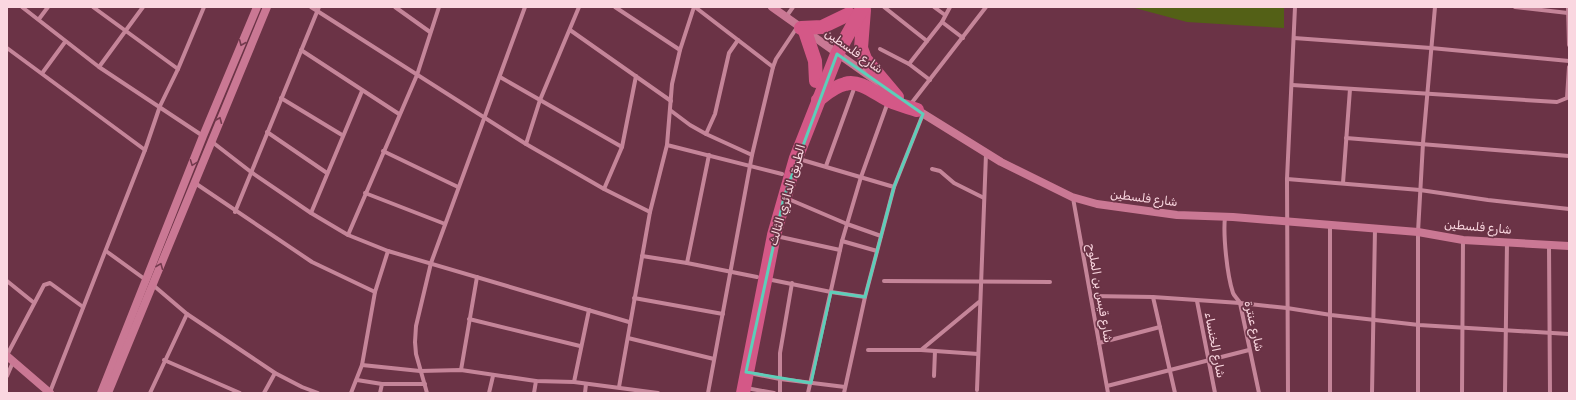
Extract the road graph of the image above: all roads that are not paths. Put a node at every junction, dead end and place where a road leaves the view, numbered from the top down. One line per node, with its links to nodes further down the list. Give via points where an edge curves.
1 (22, 7): 31 (street)
2 (48, 7): 31 (street)
3 (93, 7): 35 (street)
4 (143, 7): 35 (street)
5 (204, 7): 54 (street)
6 (257, 7): 81 (street, one-way to 81)
7 (267, 7): 81 (street, one-way to 7)
8 (311, 7): 26 (street)
9 (396, 7): 36 (street)
10 (439, 7): 36 (street)
11 (525, 7): 58 (street)
12 (578, 7): 34 (street)
13 (615, 7): 47 (street)
14 (694, 7): 39 (street); 47 (street)
15 (772, 7): 30 (street, شارع فلسطين)
16 (794, 7): 30 (street)
17 (863, 7): 48 (highway, الطريق الدائري الثالث); 68 (highway, via 862,48 865,59)
18 (884, 7): 40 (street)
19 (934, 7): 29 (street)
20 (950, 7): 29 (street)
21 (986, 7): 37 (street)
22 (1295, 7): 38 (street)
23 (1435, 7): 45 (street)
24 (1515, 7): 28 (street)
25 (1568, 7): 28 (street)
26 (318, 9): 46 (street); 56 (street)
27 (851, 11): 33 (highway, via 822,27); 48 (highway, الطريق الدائري الثالث)
28 (1568, 13): 42 (street)
29 (945, 15): 32 (street)
30 (786, 18): 33 (street, شارع فلسطين)
31 (39, 19): 41 (street)
32 (942, 22): 37 (street); 40 (street)
33 (801, 28): 48 (street, شارع فلسطين); 52 (street, via 776,59); 61 (highway, via 815,61)
34 (570, 30): 57 (street); 69 (street)
35 (125, 32): 51 (street); 54 (street)
36 (430, 32): 56 (street)
37 (963, 38): 60 (street)
38 (1294, 38): 45 (street); 63 (street)
39 (738, 40): 52 (street); 78 (street, via 728,53 715,114)
40 (927, 41): 50 (street)
41 (65, 42): 51 (street); 55 (street)
42 (1569, 45)
43 (7, 48): 55 (street)
44 (880, 48): 50 (street)
45 (1431, 48): 49 (street); 66 (street)
46 (301, 50): 65 (street); 67 (street)
47 (680, 50): 71 (street)
48 (834, 52): 61 (highway, الطريق الدائري الثالث); 68 (street, شارع فلسطين); 70 (highway, الطريق الدائري الثالث)
49 (1569, 61)
50 (909, 64): 60 (street)
51 (100, 67): 72 (street)
52 (773, 67): 90 (street)
53 (1569, 67): 59 (street)
54 (178, 69): 72 (street)
55 (43, 72): 86 (street)
56 (417, 75): 75 (street); 76 (street)
57 (636, 76): 71 (street); 85 (street)
58 (500, 77): 69 (street); 76 (street)
59 (1569, 79): 66 (street, via 1567,98 1557,102)
60 (930, 80): 74 (street)
61 (816, 81): 98 (highway, الطريق الدائري الثالث)
62 (856, 84): 68 (highway); 70 (highway, via 845,84); 94 (street)
63 (1292, 85): 64 (street); 100 (street)
64 (1350, 89): 66 (street); 80 (street)
65 (362, 91): 75 (street); 79 (street)
66 (1428, 95): 82 (street)
67 (281, 98): 77 (street); 79 (street)
68 (893, 99): 74 (highway); 99 (street)
69 (540, 100): 83 (street); 85 (street)
70 (818, 100): 92 (highway, الطريق الدائري الثالث)
71 (671, 101): 73 (street)
72 (160, 106): 81 (street); 86 (street)
73 (670, 110): 78 (street, via 690,126); 84 (street)
74 (916, 110): 88 (street, شارع فلسطين); 104 (street)
75 (399, 114): 87 (street)
76 (485, 118): 83 (street); 103 (street)
77 (268, 132): 96 (street); 97 (street)
78 (706, 134): 90 (street)
79 (342, 135): 97 (street)
80 (1346, 138): 82 (street); 101 (street)
81 (207, 139): 96 (street); 102 (street); 144 (street, one-way to 144)
82 (1423, 143): 91 (street); 106 (street)
83 (526, 144): 105 (street)
84 (667, 145): 89 (street); 113 (street)
85 (622, 146): 105 (street)
86 (145, 150): 130 (street)
87 (383, 151): 103 (street); 107 (street)
88 (986, 154): 109 (street, شارع فلسطين); 110 (street)
89 (709, 155): 93 (street); 136 (street)
90 (752, 155): 93 (street)
91 (1569, 156)
92 (796, 158): 94 (street); 108 (highway, الطريق الدائري الثالث)
93 (751, 165): 98 (street); 137 (street)
94 (826, 166): 99 (street)
95 (932, 170): 110 (street, via 940,171 954,183)
96 (251, 172): 112 (street); 114 (street)
97 (327, 173): 114 (street)
98 (782, 174): 139 (highway, الطريق الدائري الثالث)
99 (861, 178): 104 (street); 118 (street)
100 (1287, 179): 101 (street); 116 (street)
101 (1343, 182): 106 (street)
102 (194, 183): 112 (street); 144 (street, one-way to 102)
103 (458, 187): 117 (street)
104 (894, 187): 124 (street)
105 (604, 189): 113 (street)
106 (1420, 190): 111 (street); 121 (street)
107 (365, 193): 117 (street); 122 (street)
108 (784, 197): 118 (street); 123 (highway, الطريق الدائري الثالث)
109 (1072, 197): 115 (street, شارع فلسطين, via 1135,210); 148 (street, شارع قيس بن الملوح)
110 (984, 198): 142 (street)
111 (1569, 209)
112 (235, 212): 146 (street, via 312,262)
113 (650, 212): 134 (street)
114 (311, 213): 122 (street)
115 (1225, 217): 116 (street, شارع فلسطين); 155 (street, شارع عنترة, via 1233,293)
116 (1286, 222): 119 (street, شارع فلسطين); 157 (street)
117 (445, 224): 135 (street)
118 (847, 224): 124 (street); 126 (street)
119 (1330, 225): 120 (street, شارع فلسطين); 161 (street)
120 (1375, 229): 121 (street, شارع فلسطين); 163 (street)
121 (1418, 232): 125 (street, شارع فلسطين); 165 (street)
122 (348, 235): 132 (street)
123 (774, 235): 131 (street); 139 (highway, الطريق الدائري الثالث)
124 (881, 236): 133 (street)
125 (1463, 240): 127 (street, شارع فلسطين); 166 (street)
126 (842, 241): 131 (street); 133 (street)
127 (1507, 242): 128 (street, شارع فلسطين); 168 (street)
128 (1549, 246): 129 (street, شارع فلسطين); 169 (street)
129 (1569, 246)
130 (106, 250): 144 (street); 156 (street)
131 (840, 250): 147 (street)
132 (388, 251): 135 (street); 146 (street)
133 (877, 251): 149 (street)
134 (642, 256): 136 (street); 151 (street)
135 (431, 263): 138 (street); 187 (street, via 416,326 416,354)
136 (687, 263): 137 (street)
137 (729, 271): 139 (street); 160 (street)
138 (477, 277): 158 (street); 162 (street)
139 (761, 278): 145 (street); 188 (highway, الطريق الدائري الثالث); 206 (highway, الطريق الدائري الثالث)
140 (7, 281): 153 (street)
141 (884, 281): 142 (street)
142 (980, 282): 143 (street); 154 (street)
143 (1050, 282)
144 (150, 283): 159 (street); 208 (street); 209 (street)
145 (792, 283): 147 (street); 193 (street, via 780,353)
146 (375, 292): 184 (street)
147 (831, 292): 149 (street); 197 (street)
148 (1090, 296): 150 (street); 172 (street, شارع قيس بن الملوح)
149 (865, 297): 203 (street)
150 (1152, 297): 152 (street); 167 (street)
151 (634, 298): 160 (street); 164 (street)
152 (1197, 301): 155 (street); 182 (street, شارع الخنساء)
153 (33, 302): 156 (street, via 44,285 50,283); 179 (street)
154 (979, 302): 175 (street); 178 (street)
155 (1240, 303): 157 (street); 176 (street, شارع عنترة)
156 (83, 307): 207 (street)
157 (1287, 308): 161 (street); 230 (street)
158 (589, 310): 164 (street); 173 (street)
159 (187, 314): 181 (street); 189 (street)
160 (723, 314): 180 (street)
161 (1331, 316): 163 (street); 231 (street)
162 (469, 319): 173 (street); 185 (street)
163 (1374, 320): 165 (street); 232 (street)
164 (629, 322): 171 (street)
165 (1419, 325): 166 (street); 233 (street)
166 (1462, 327): 168 (street); 234 (street)
167 (1160, 328): 172 (street); 186 (street)
168 (1506, 331): 169 (street); 235 (street)
169 (1549, 332): 170 (street); 236 (street)
170 (1569, 334)
171 (628, 338): 180 (street); 202 (street)
172 (1099, 343): 201 (street, شارع قيس بن الملوح)
173 (580, 346): 196 (street)
174 (868, 350): 175 (street)
175 (921, 350): 177 (street)
176 (1249, 350): 182 (street); 229 (street, شارع عنترة)
177 (935, 351): 178 (street); 192 (street)
178 (978, 354): 204 (street)
179 (7, 356): 183 (street)
180 (714, 359): 221 (street)
181 (164, 360): 210 (street); 211 (street)
182 (1207, 360): 186 (street); 228 (street, شارع الخنساء)
183 (14, 362): 190 (street); 207 (street)
184 (362, 365): 187 (street); 194 (street)
185 (460, 370): 187 (street); 191 (street)
186 (1169, 370): 201 (street); 227 (street)
187 (420, 371): 199 (street)
188 (746, 372): 193 (street); 206 (highway, الطريق الدائري الثالث)
189 (275, 373): 212 (street); 213 (street)
190 (7, 376)
191 (493, 376): 195 (street); 217 (street)
192 (934, 376)
193 (780, 379): 197 (street); 223 (street)
194 (357, 380): 198 (street); 214 (street)
195 (536, 381): 196 (street); 218 (street)
196 (574, 382): 200 (street)
197 (811, 383): 203 (street); 224 (street)
198 (382, 384): 199 (street); 215 (street)
199 (425, 384): 216 (street)
200 (586, 384): 202 (street); 219 (street)
201 (1107, 386): 226 (street, شارع قيس بن الملوح)
202 (619, 387): 205 (street)
203 (845, 387): 225 (street)
204 (977, 390)
205 (633, 391): 220 (street)
206 (740, 391): 222 (street)
207 (50, 393)
208 (101, 393)
209 (108, 393)
210 (150, 393)
211 (240, 393)
212 (264, 393)
213 (318, 393)
214 (351, 393)
215 (380, 393)
216 (427, 393)
217 (489, 393)
218 (534, 393)
219 (584, 393)
220 (658, 393)
221 (708, 393)
222 (774, 393)
223 (780, 393)
224 (808, 393)
225 (844, 393)
226 (1108, 393)
227 (1175, 393)
228 (1215, 393)
229 (1259, 393)
230 (1288, 393)
231 (1330, 393)
232 (1372, 393)
233 (1418, 393)
234 (1462, 393)
235 (1505, 393)
236 (1550, 393)

